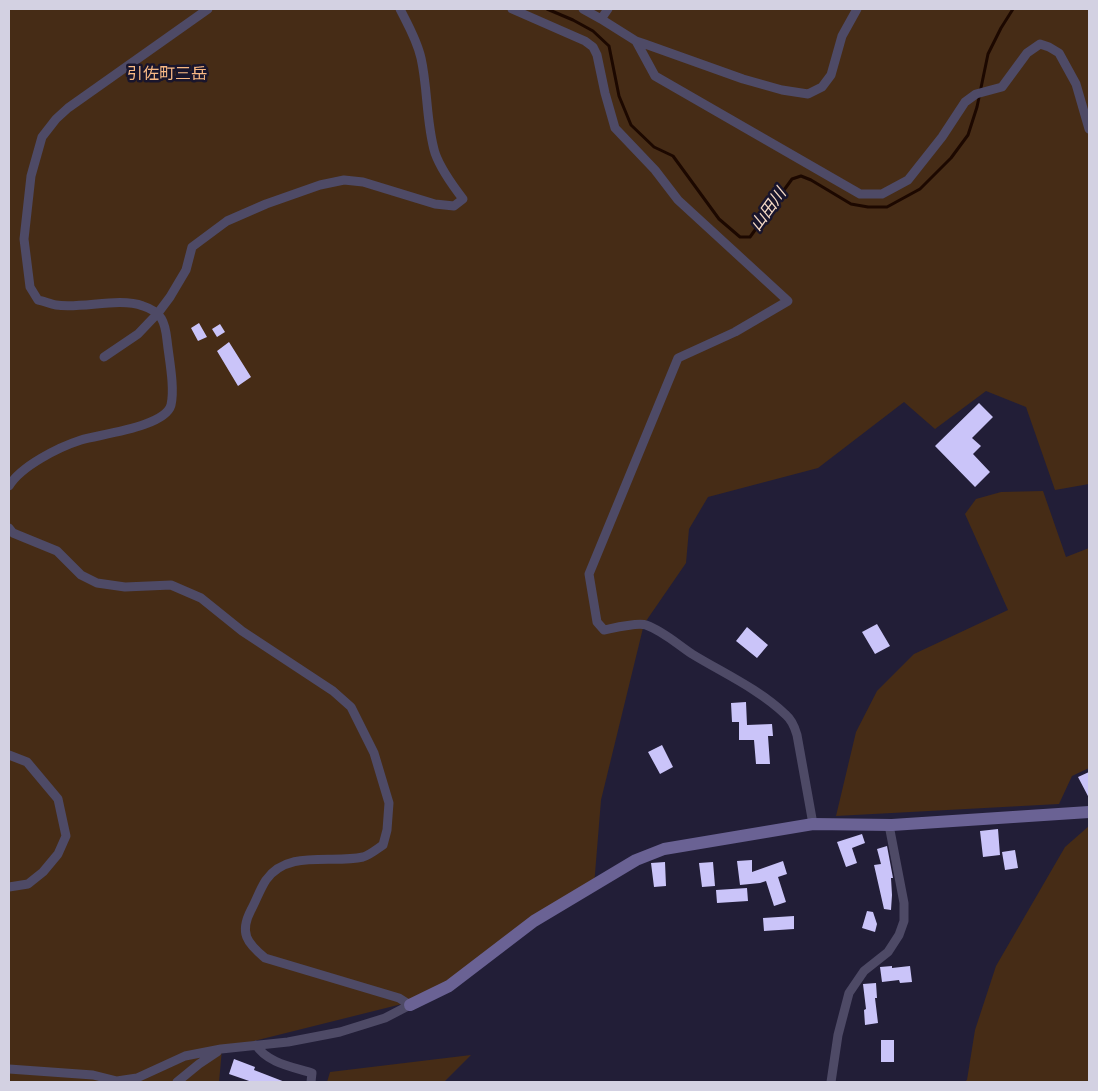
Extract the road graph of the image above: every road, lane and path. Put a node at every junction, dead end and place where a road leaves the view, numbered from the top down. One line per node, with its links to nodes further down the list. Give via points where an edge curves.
1 (208, 9): 10 (street, via 56,119 42,137 32,176 24,239 30,287 38,300 56,305 143,305)
2 (400, 9): 10 (street, via 421,59 436,154 463,199 454,206 435,204 363,182 344,180 266,204 227,220 192,247 186,270)
3 (512, 9): 16 (street, via 594,47 615,128 678,200 788,301 735,332 678,358 590,574 597,622 604,630 644,624 720,669 787,716 797,735)
4 (583, 9): 7 (street)
5 (608, 9): 7 (street)
6 (857, 9): 8 (street, via 842,36 831,75 822,87 808,94 743,79)
7 (601, 19): 8 (street)
8 (636, 41): 9 (street, via 655,76 860,194 882,194 908,180 965,102 976,94 1002,87 1026,53 1040,44 1059,53 1076,84)
9 (1089, 129)
10 (158, 313): 11 (street, via 138,334); 12 (street, via 165,324 171,407 162,417 81,440 49,454 13,479)
11 (104, 357)
12 (9, 486)
13 (9, 528): 19 (street, via 13,533 57,551 81,575 97,583 125,587 170,585 201,598 242,631 334,691 351,708 374,753 389,803 383,845 365,857 298,861 279,867 266,880 245,923 246,937 265,958 400,998)
14 (9, 755): 18 (street, via 26,762 58,799 66,836 58,854 43,872 28,884)
15 (1089, 812): 17 (street)
16 (813, 824): 17 (street); 19 (street, via 664,849 636,860 534,922 450,986)
17 (889, 825): 25 (street, via 904,903 904,921 888,952 864,971 849,994 838,1035)
18 (9, 887)
19 (410, 1005): 20 (street, via 386,1018 340,1032)
20 (256, 1045): 21 (street); 24 (street, via 260,1052 277,1062 312,1073)
21 (221, 1049): 22 (street, via 185,1056 137,1078 117,1081 93,1075); 23 (street)
22 (9, 1070)
23 (177, 1082)
24 (311, 1082)
25 (831, 1082)

